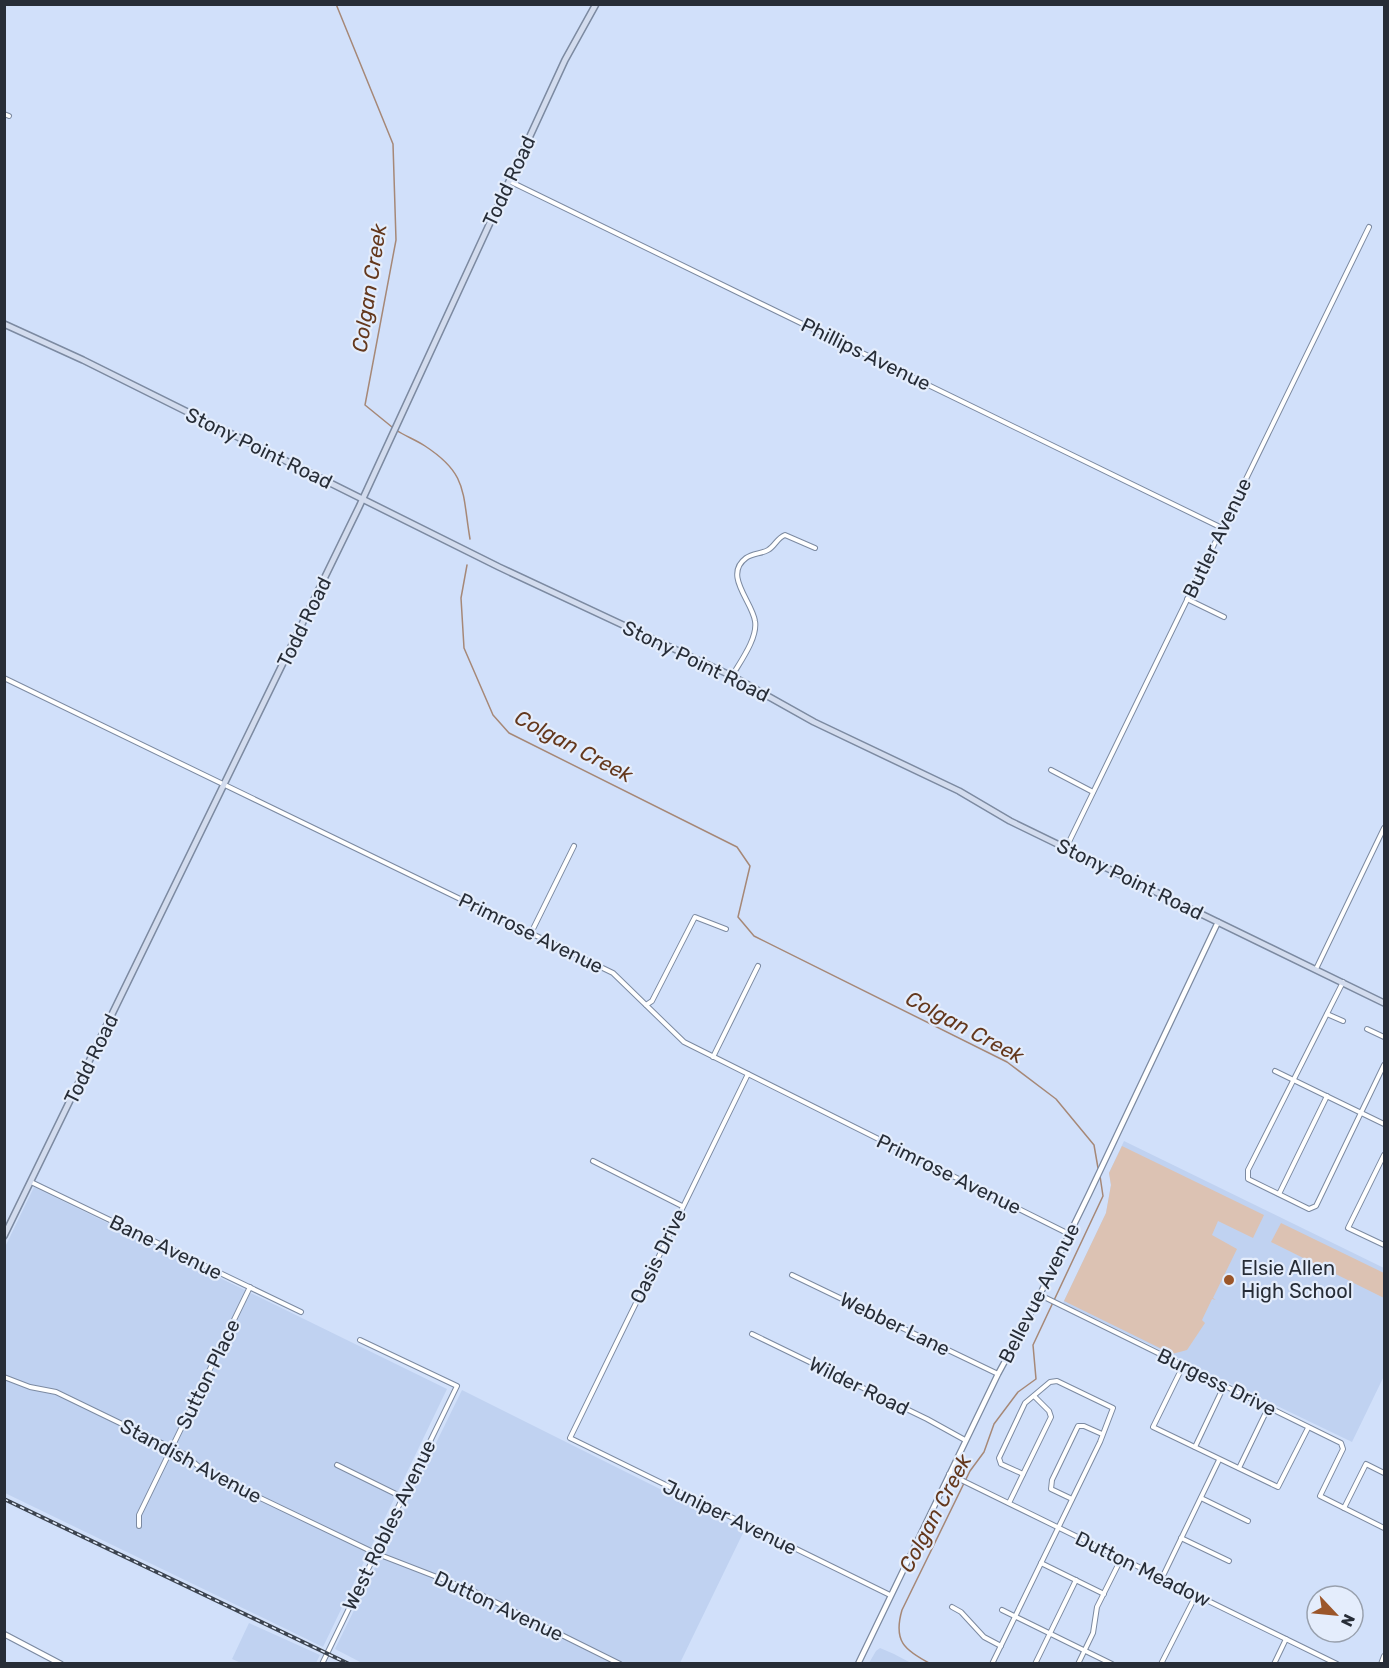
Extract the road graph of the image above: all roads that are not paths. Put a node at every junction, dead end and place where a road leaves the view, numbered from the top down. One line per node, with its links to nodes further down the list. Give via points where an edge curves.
1 (596, 4): 2 (main road, Todd Road, via 565,60)
2 (509, 182): 5 (main road, Todd Road); 6 (street, Phillips Avenue)
3 (1369, 227): 6 (street, Butler Avenue)
4 (4, 324): 5 (main road, Stony Point Road)
5 (363, 499): 10 (main road, Stony Point Road); 13 (main road, Todd Road)
6 (1222, 528): 8 (street, Butler Avenue)
7 (815, 548): 10 (street, via 785,535 767,551 743,561 738,581 755,629)
8 (1187, 599): 9 (street); 14 (street, Butler Avenue)
9 (1224, 617)
10 (732, 676): 17 (main road, Stony Point Road, via 814,722)
11 (4, 678): 13 (street, Primrose Avenue)
12 (1051, 770): 14 (street)
13 (224, 786): 20 (street, Primrose Avenue); 42 (main road, Todd Road)
14 (1093, 792): 17 (street, Butler Avenue)
15 (1384, 828): 22 (street)
16 (574, 846): 20 (street)
17 (1066, 848): 18 (main road, Stony Point Road)
18 (1218, 922): 22 (main road, Stony Point Road); 45 (street, Bellevue Avenue)
19 (726, 929): 25 (street, via 695,917)
20 (531, 933): 25 (street, Primrose Avenue, via 613,973)
21 (758, 966): 30 (street)
22 (1316, 969): 23 (main road, Stony Point Road)
23 (1343, 982): 24 (main road, Stony Point Road); 26 (street)
24 (1384, 1003)
25 (646, 1005): 30 (street, Primrose Avenue, via 684,1042)
26 (1327, 1014): 27 (street); 34 (street)
27 (1343, 1021)
28 (1367, 1029): 29 (street)
29 (1384, 1037)
30 (713, 1057): 33 (street, Primrose Avenue)
31 (1384, 1065): 36 (street)
32 (1275, 1071): 34 (street)
33 (747, 1074): 44 (street, Oasis Drive); 45 (street, Primrose Avenue)
34 (1292, 1079): 35 (street); 43 (street, via 1247,1175)
35 (1327, 1096): 36 (street); 43 (street)
36 (1361, 1113): 37 (street); 43 (street, via 1316,1206 1309,1209)
37 (1384, 1124)
38 (1384, 1155): 40 (street)
39 (593, 1161): 44 (street)
40 (1379, 1166): 41 (street); 47 (street, via 1348,1228)
41 (1384, 1169)
42 (31, 1182): 46 (main road, Todd Road); 49 (street, Bane Avenue)
43 (1279, 1194)
44 (682, 1206): 62 (street, Oasis Drive)
45 (1070, 1234): 50 (street, Bellevue Avenue)
46 (4, 1236)
47 (1384, 1244)
48 (792, 1275): 55 (street, Webber Lane)
49 (250, 1287): 51 (street, Bane Avenue); 65 (street, Sutton Place)
50 (1040, 1295): 54 (street, Burgess Drive); 55 (street, Bellevue Avenue)
51 (301, 1312)
52 (752, 1334): 63 (street, Wilder Road)
53 (360, 1340): 72 (street, West Robles Avenue, via 457,1386)
54 (1183, 1366): 57 (street, Burgess Drive); 64 (street, via 1153,1427)
55 (998, 1374): 63 (street, Bellevue Avenue)
56 (4, 1377): 65 (street, Standish Avenue, via 56,1392)
57 (1224, 1386): 59 (street, Burgess Drive); 64 (street)
58 (1034, 1396): 61 (street, via 1055,1380 1113,1408); 71 (street, via 1051,1417); 71 (street, via 1022,1408 999,1458 1001,1464)
59 (1268, 1408): 60 (street, Burgess Drive); 68 (street)
60 (1308, 1428): 68 (street, via 1278,1486); 76 (street, Burgess Drive, via 1343,1445 1320,1496)
61 (1102, 1434): 74 (street); 74 (street, via 1078,1426 1052,1480 1051,1489)
62 (570, 1438): 89 (street, Juniper Avenue)
63 (965, 1440): 70 (street, Bellevue Avenue)
64 (1195, 1447): 66 (street)
65 (172, 1448): 78 (street, Sutton Place, via 139,1515); 82 (street, Standish Avenue, via 204,1471)
66 (1219, 1460): 68 (street); 73 (street)
67 (337, 1465): 72 (street)
68 (1239, 1468)
69 (1384, 1473): 76 (street, via 1366,1464)
70 (949, 1474): 75 (street, Dutton Meadow); 89 (street, Bellevue Avenue)
71 (1023, 1474): 75 (street)
72 (402, 1497): 82 (street, West Robles Avenue)
73 (1201, 1498): 77 (street); 81 (street)
74 (1072, 1499): 79 (street)
75 (1009, 1503): 79 (street, Dutton Meadow)
76 (1344, 1508): 80 (street)
77 (1248, 1521)
78 (139, 1526)
79 (1058, 1528): 83 (street, Dutton Meadow); 85 (street)
80 (1384, 1528)
81 (1181, 1538): 84 (street); 86 (street)
82 (375, 1553): 101 (street, West Robles Avenue); 102 (street, Dutton Avenue, via 445,1578)
83 (1121, 1558): 86 (street, Dutton Meadow); 88 (street)
84 (1229, 1561)
85 (1041, 1563): 87 (street); 93 (street)
86 (1162, 1578): 90 (street, Dutton Meadow)
87 (1076, 1580): 88 (street); 94 (street)
88 (1104, 1594): 98 (street)
89 (890, 1595): 103 (street, Bellevue Avenue)
90 (1196, 1595): 96 (street, Dutton Meadow); 108 (street)
91 (952, 1607): 97 (street, via 962,1612 984,1637)
92 (1002, 1610): 93 (street)
93 (1016, 1617): 94 (street); 97 (street)
94 (1050, 1633): 98 (street); 105 (street)
95 (4, 1634): 100 (street)
96 (1286, 1639): 109 (street); 110 (street, Dutton Meadow)
97 (1001, 1646): 104 (street)
98 (1084, 1650): 106 (street); 107 (street)
99 (1384, 1656): 111 (street)
100 (61, 1664)
101 (322, 1664)
102 (620, 1664)
103 (858, 1664)
104 (992, 1664)
105 (1035, 1664)
106 (1078, 1664)
107 (1112, 1664)
108 (1161, 1664)
109 (1274, 1664)
110 (1337, 1664)
111 (1381, 1664)

